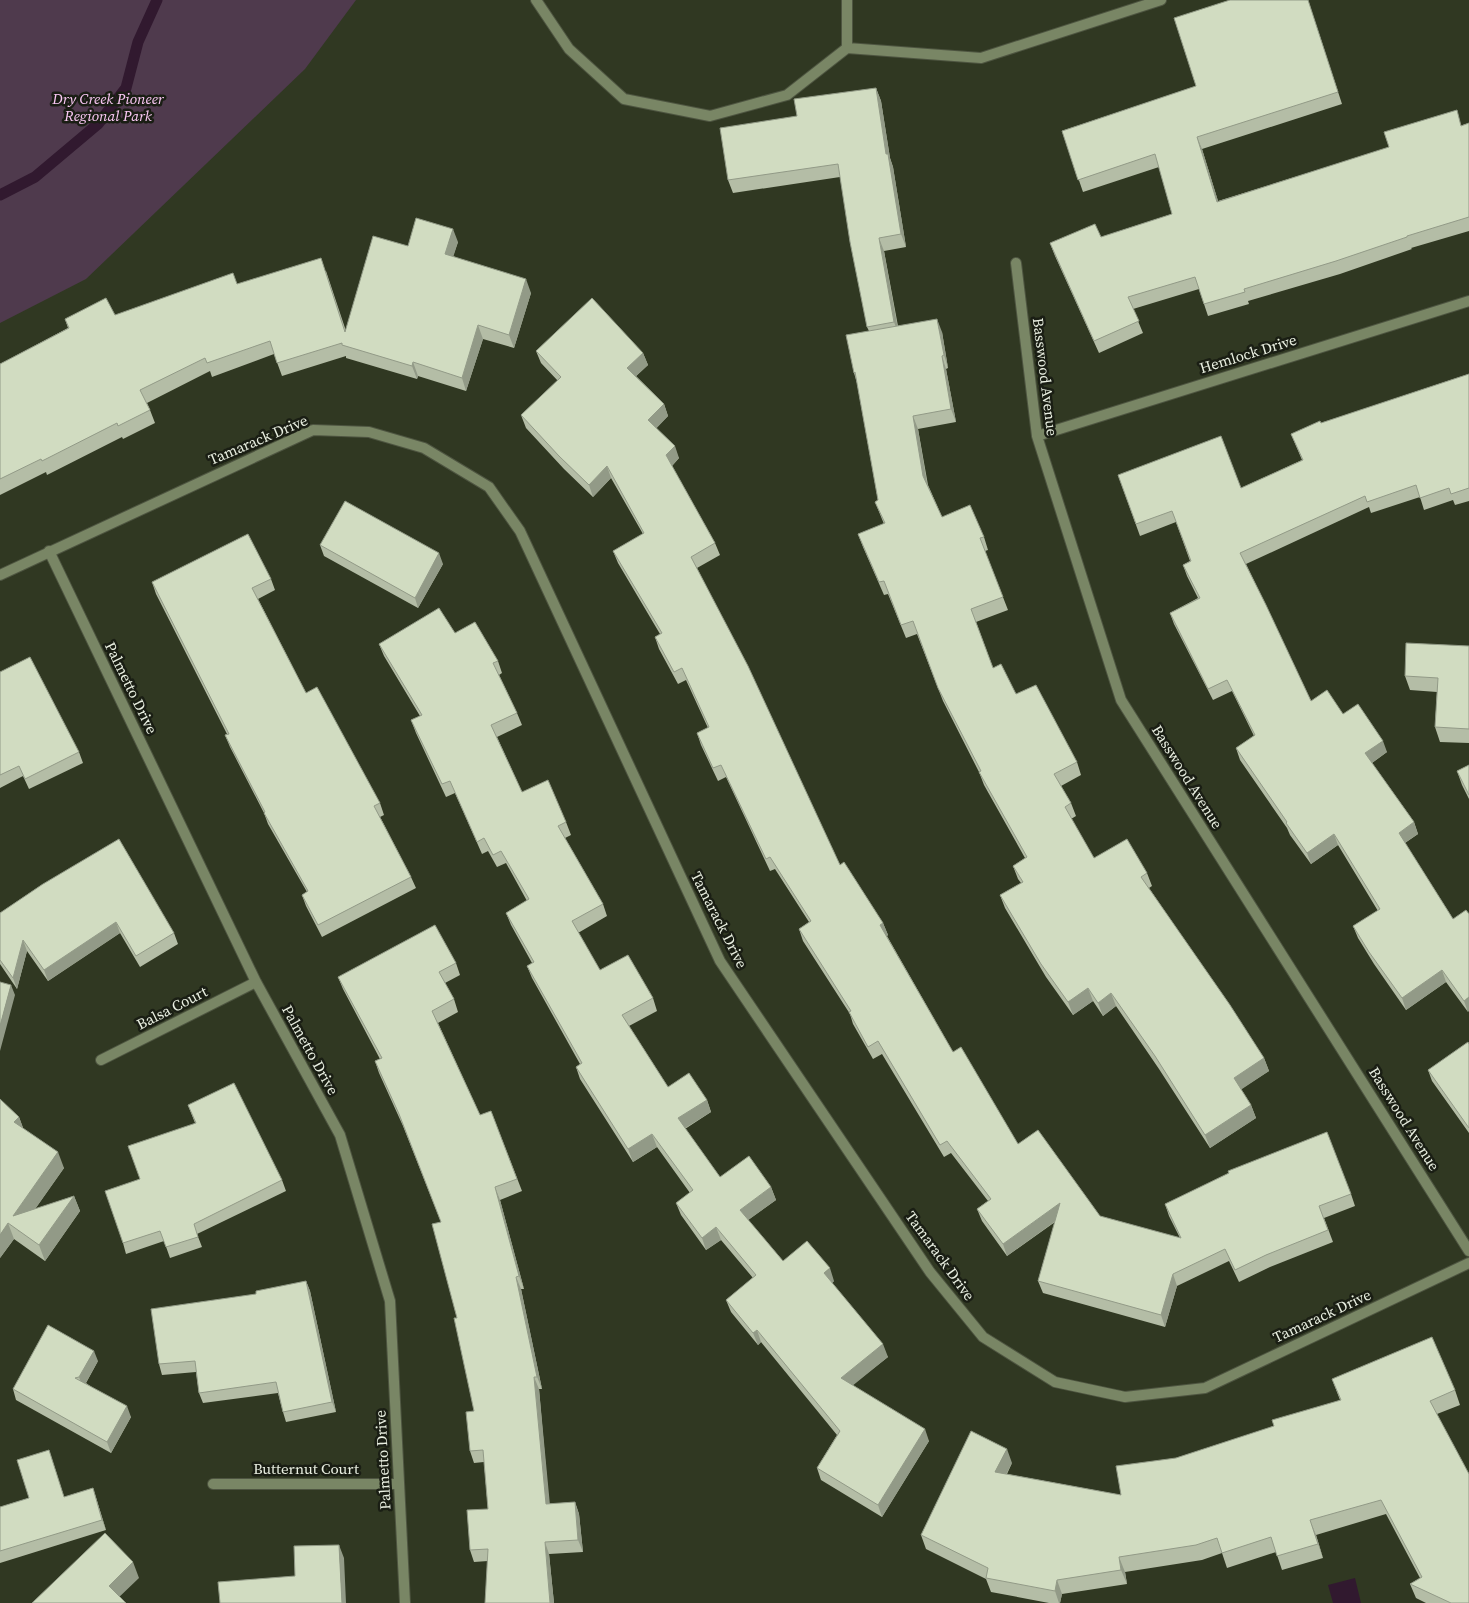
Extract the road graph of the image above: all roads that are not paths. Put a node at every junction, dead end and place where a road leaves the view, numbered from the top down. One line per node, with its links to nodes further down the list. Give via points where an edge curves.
1 (536, 0): 4 (street, via 568,49 624,99 710,116 787,95)
2 (847, 0): 4 (street)
3 (1160, 0): 4 (street, via 981,58)
4 (847, 48)
5 (1016, 263): 7 (street, Basswood Avenue)
6 (1469, 301): 7 (street, Hemlock Drive)
7 (1037, 436): 12 (street, Basswood Avenue, via 1121,700)
8 (49, 551): 9 (street, Tamarack Drive); 10 (street, Palmetto Drive); 13 (street, Tamarack Drive, via 313,430 369,432 424,448 489,487 520,531 720,961 930,1272 982,1338 1055,1382 1124,1397 1206,1388)
9 (0, 575)
10 (256, 982): 11 (street, Balsa Court); 15 (street, Palmetto Drive, via 340,1135 390,1301)
11 (101, 1060)
12 (1469, 1251)
13 (1469, 1263)
14 (213, 1484): 15 (street, Butternut Court)
15 (399, 1484): 16 (street, Palmetto Drive)
16 (405, 1603)

